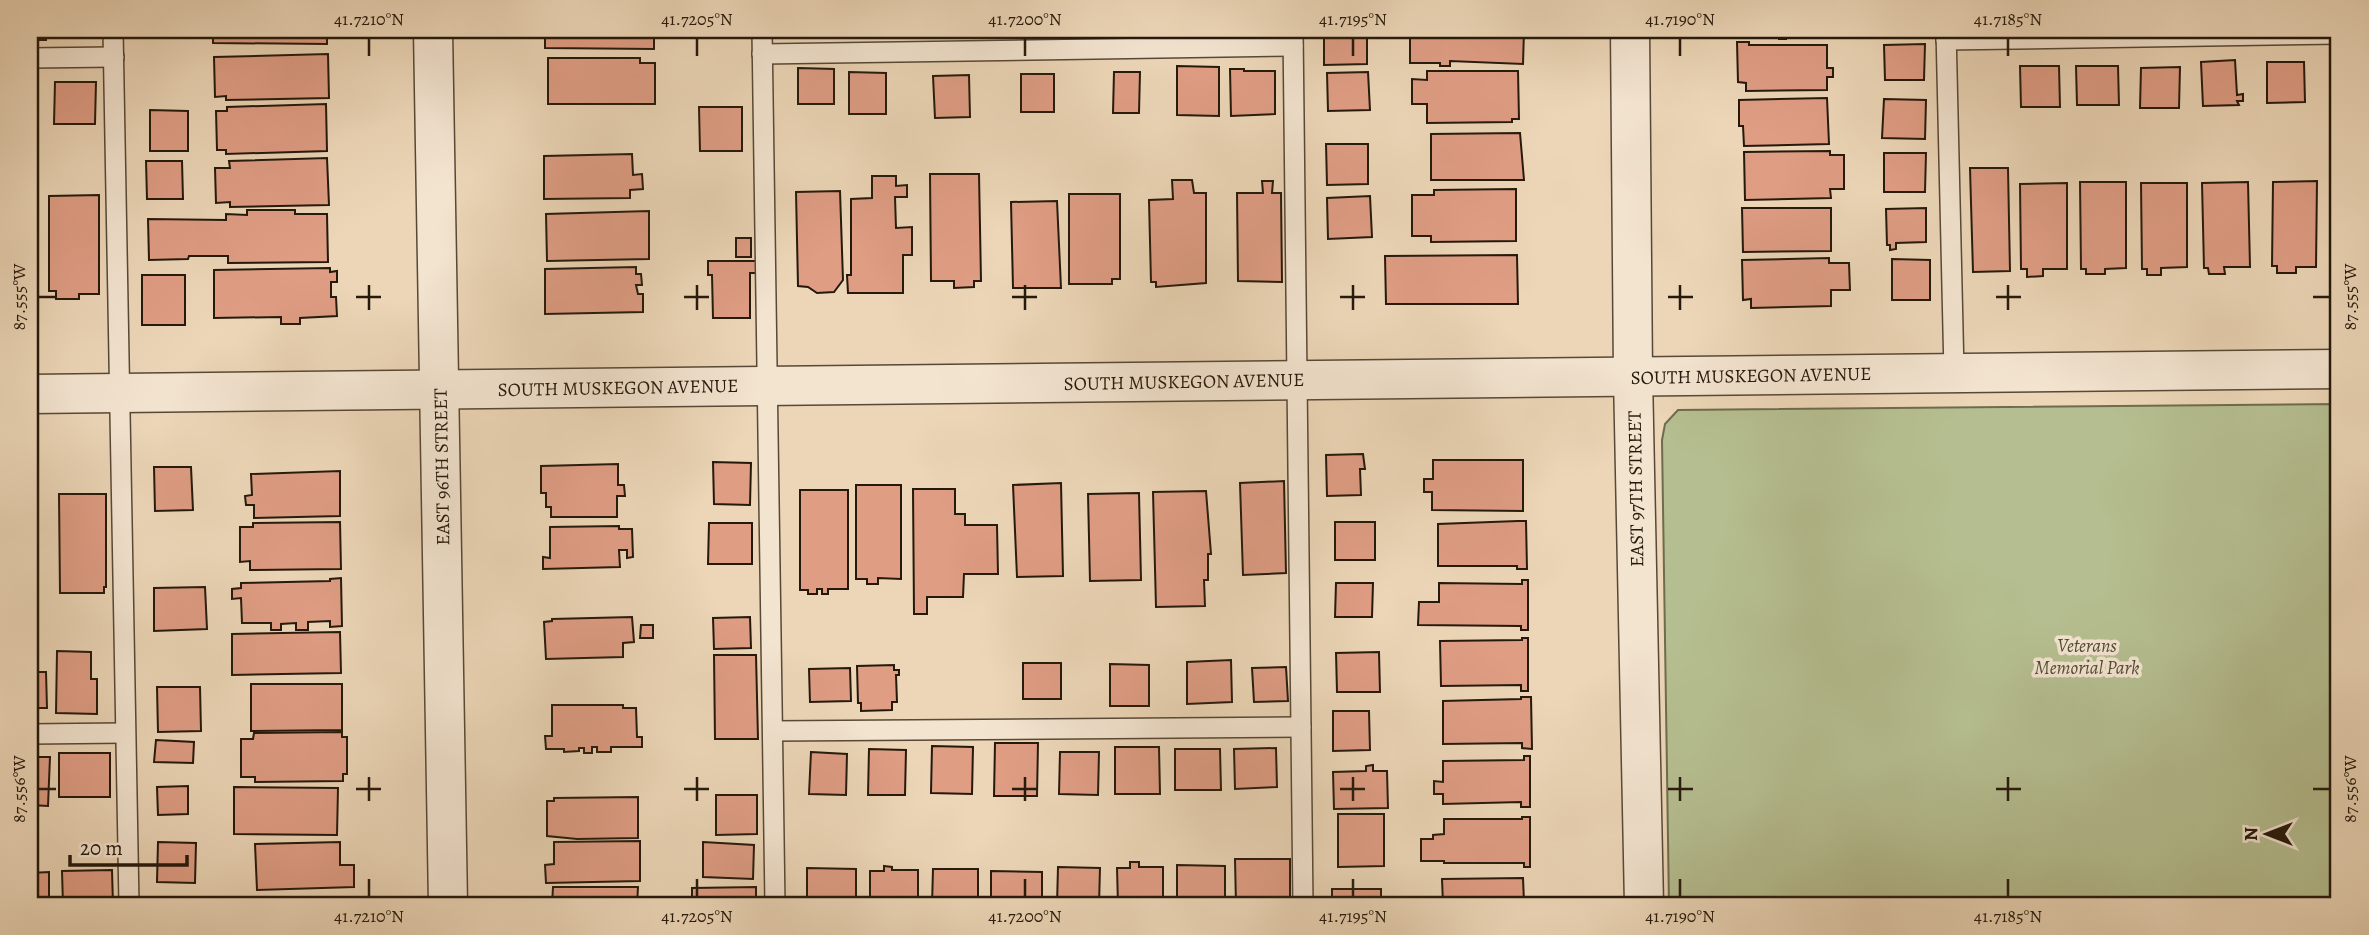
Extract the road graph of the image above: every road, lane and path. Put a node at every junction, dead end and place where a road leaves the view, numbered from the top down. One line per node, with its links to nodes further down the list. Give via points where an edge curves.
1 (113, 30): 9 (lane)
2 (433, 30): 16 (street, EAST 96TH STREET)
3 (762, 30): 8 (lane)
4 (1630, 30): 13 (street, EAST 97TH STREET)
5 (2339, 34): 6 (lane)
6 (1946, 35): 12 (lane)
7 (1293, 38): 8 (lane); 14 (lane)
8 (762, 54): 15 (lane)
9 (114, 57): 10 (lane); 17 (lane)
10 (30, 58)
11 (2339, 369): 12 (street, SOUTH MUSKEGON AVENUE)
12 (1954, 373): 13 (street, SOUTH MUSKEGON AVENUE)
13 (1633, 376): 14 (street, SOUTH MUSKEGON AVENUE); 27 (street, EAST 97TH STREET)
14 (1297, 380): 15 (street, SOUTH MUSKEGON AVENUE); 19 (lane)
15 (767, 385): 16 (street, SOUTH MUSKEGON AVENUE); 20 (lane)
16 (440, 389): 17 (street, SOUTH MUSKEGON AVENUE); 24 (street, EAST 96TH STREET)
17 (120, 393): 18 (street, SOUTH MUSKEGON AVENUE); 21 (lane)
18 (30, 394)
19 (1301, 727): 20 (lane); 26 (lane)
20 (773, 731): 25 (lane)
21 (125, 733): 22 (lane); 23 (lane)
22 (30, 734)
23 (129, 905)
24 (448, 905)
25 (775, 905)
26 (1304, 905)
27 (1644, 905)

